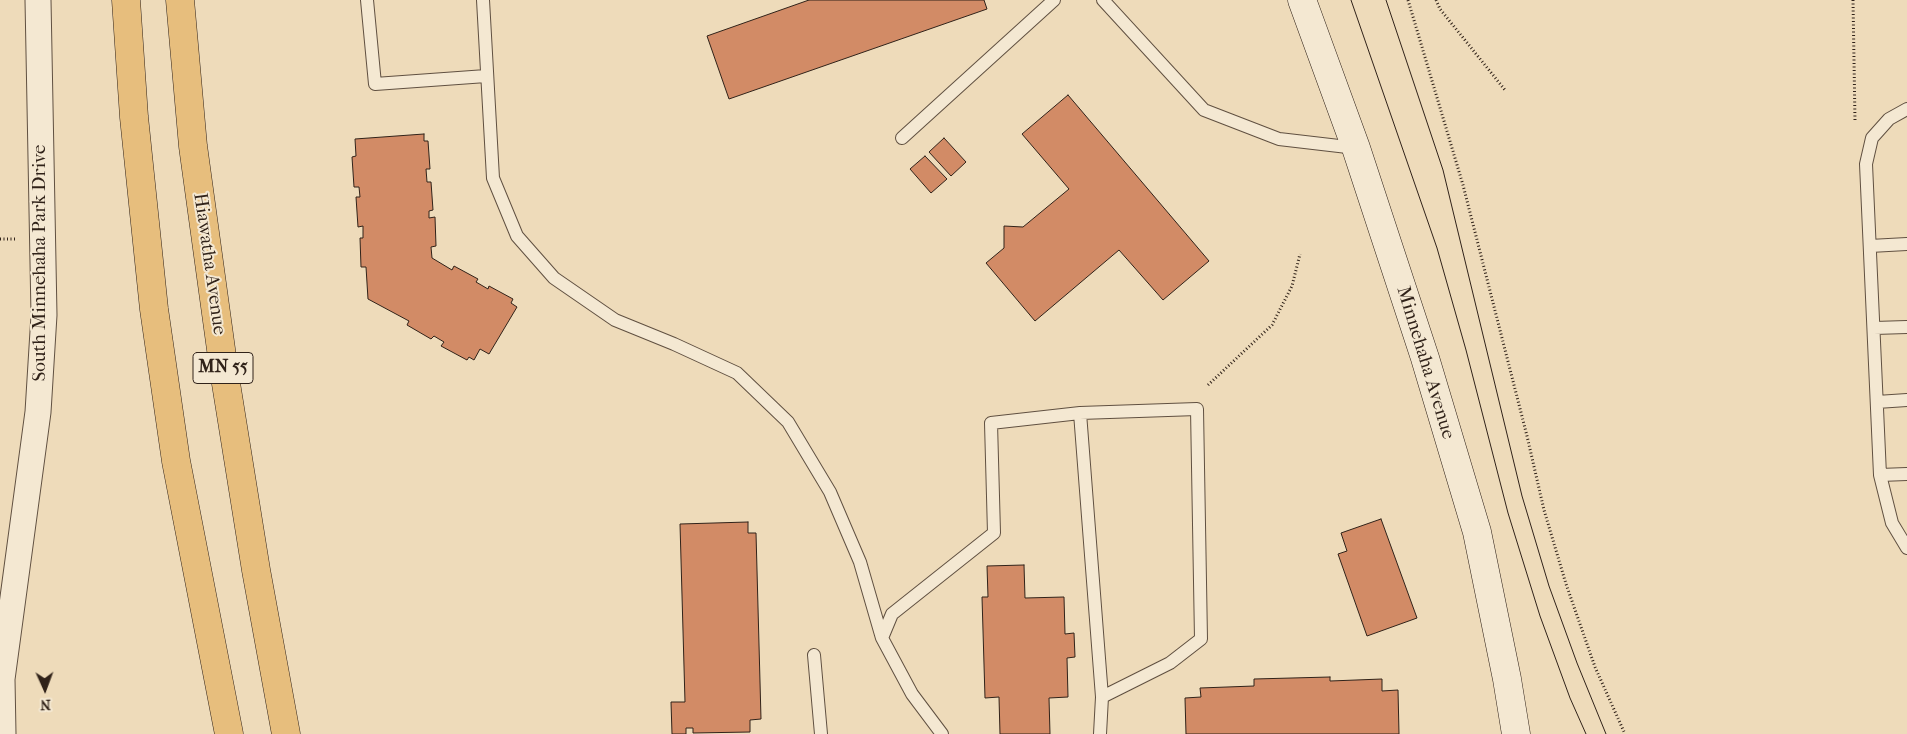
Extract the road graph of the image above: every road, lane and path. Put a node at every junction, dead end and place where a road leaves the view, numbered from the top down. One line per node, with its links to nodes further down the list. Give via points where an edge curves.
1 (38, 0): 35 (street, South Minnehaha Park Drive, via 44,315 38,412 2,678)
2 (126, 0): 36 (highway, MN 55, via 134,116 154,309 176,460)
3 (180, 0): 37 (highway, Hiawatha Avenue / MN 55, via 193,146 224,371)
4 (367, 0): 12 (lane, via 375,84)
5 (483, 0): 12 (lane)
6 (1054, 0): 16 (lane)
7 (1103, 0): 17 (lane, via 1204,110 1279,139)
8 (1302, 0): 17 (street, Minnehaha Avenue)
9 (1408, 0): 42 (path, via 1463,185 1563,575 1595,667)
10 (1436, 0): 13 (path)
11 (1853, 0): 15 (path)
12 (486, 76): 32 (lane, via 493,178 517,236 554,278 615,320 737,373 788,422 830,492 860,562)
13 (1505, 90)
14 (1907, 109): 21 (lane, via 1888,119 1872,138 1866,164)
15 (1855, 121)
16 (902, 138)
17 (1356, 148): 41 (street, Minnehaha Avenue, via 1425,358 1477,532)
18 (0, 239): 19 (path)
19 (18, 239)
20 (1907, 244): 21 (lane)
21 (1870, 246): 24 (lane)
22 (1300, 254): 25 (path, via 1292,286 1272,325)
23 (1907, 327): 24 (lane)
24 (1874, 328): 27 (lane)
25 (1208, 385)
26 (1907, 400): 27 (lane)
27 (1877, 402): 30 (lane)
28 (1080, 413): 32 (lane, via 991,423 994,533 892,614); 34 (lane); 34 (lane, via 1197,409 1201,640 1170,663)
29 (1907, 474): 30 (lane)
30 (1880, 475): 31 (lane, via 1892,523)
31 (1907, 548)
32 (882, 638): 39 (lane, via 912,694)
33 (814, 655): 38 (lane)
34 (1102, 697): 40 (lane)
35 (3, 734)
36 (229, 734)
37 (286, 734)
38 (822, 734)
39 (942, 734)
40 (1100, 734)
41 (1516, 734)
42 (1625, 734)

